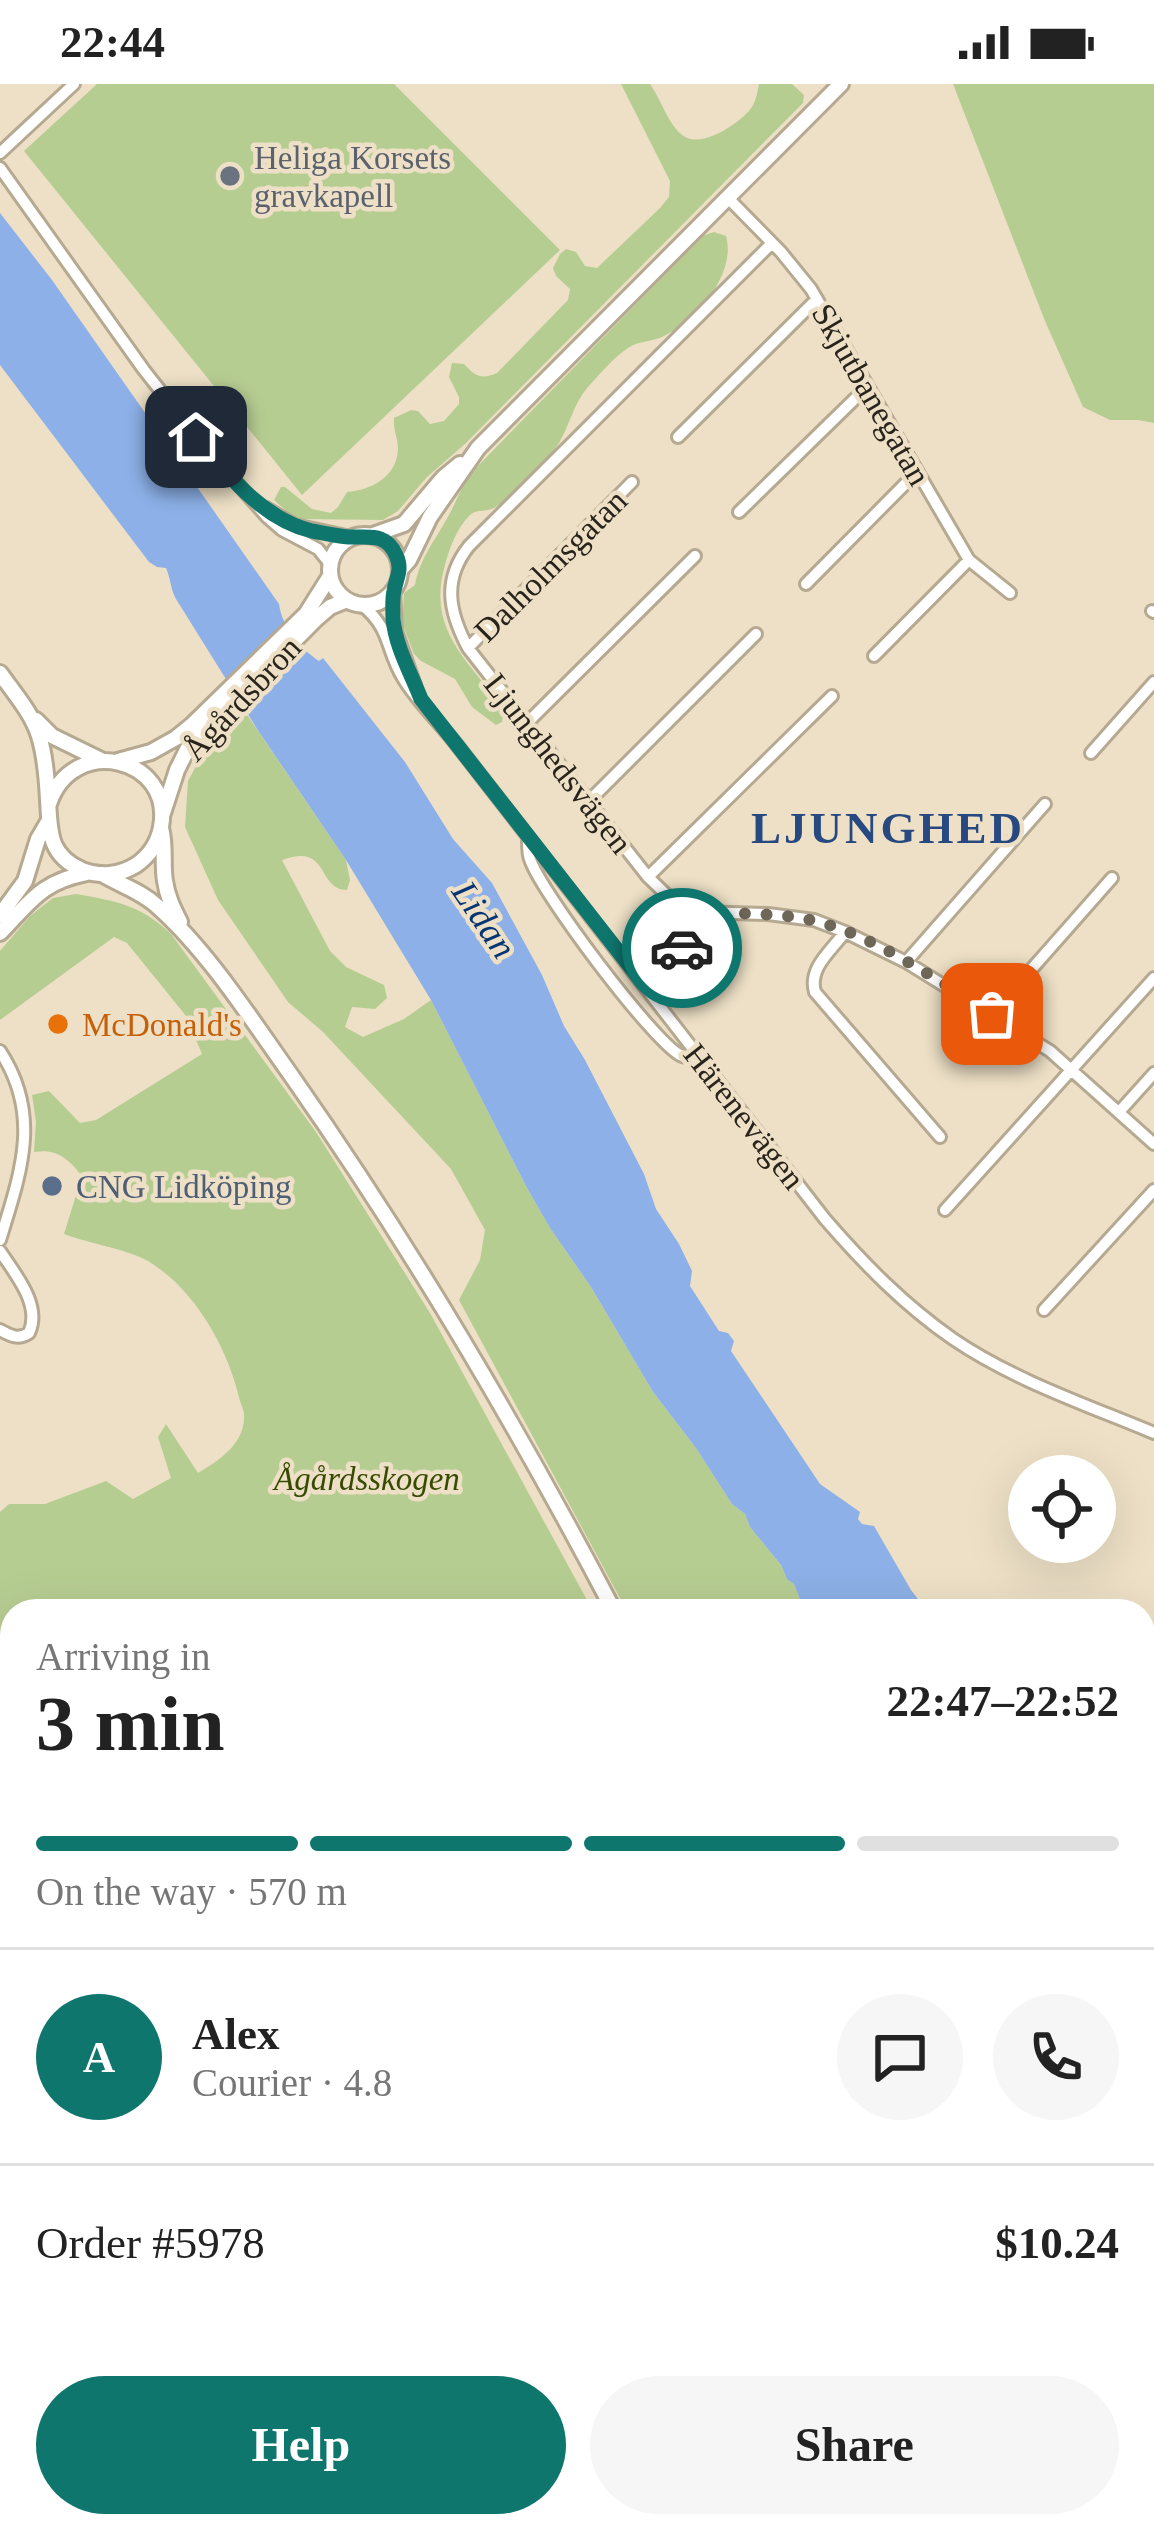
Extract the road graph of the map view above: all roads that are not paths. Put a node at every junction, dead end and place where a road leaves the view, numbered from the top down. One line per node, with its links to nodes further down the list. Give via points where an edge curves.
1 (74, 84): 3 (street)
2 (841, 84): 5 (main road)
3 (0, 153)
4 (0, 168): 13 (street, via 157,387)
5 (728, 198): 6 (street, Skjutbanegatan); 10 (main road)
6 (772, 243): 7 (street, Skjutbanegatan); 27 (street, Ljunghedsvägen, via 461,556 449,591)
7 (818, 299): 8 (street, Skjutbanegatan); 9 (street)
8 (867, 387): 11 (street, Skjutbanegatan); 14 (street)
9 (679, 437)
10 (469, 458): 15 (main road, via 404,524); 20 (main road)
11 (917, 472): 18 (street, Skjutbanegatan); 21 (street)
12 (632, 482): 27 (street, Dalholmsgatan)
13 (249, 496): 16 (street, via 295,525); 19 (street, via 282,530 318,549)
14 (739, 512)
15 (373, 536): 16 (main road); 20 (main road, via 392,548)
16 (351, 538): 19 (main road, via 337,548)
17 (695, 556): 35 (street)
18 (969, 560): 23 (street, Skjutbanegatan); 28 (street)
19 (330, 570): 24 (main road, via 336,590); 25 (main road, Ågårdsbron)
20 (400, 570): 22 (main road)
21 (806, 584)
22 (394, 590): 24 (main road, via 380,602); 32 (street, Härenevägen, via 396,632)
23 (1010, 593)
24 (354, 603): 25 (main road, Ågårdsbron); 32 (street, Härenevägen, via 383,626 394,663)
25 (310, 617): 34 (main road, Ågårdsbron)
26 (756, 634): 39 (street)
27 (468, 648): 35 (street, Ljunghedsvägen)
28 (874, 656)
29 (0, 673): 33 (main road)
30 (1154, 682): 36 (street)
31 (832, 696): 46 (street)
32 (421, 699): 44 (street, Härenevägen)
33 (25, 707): 37 (main road, via 52,736); 40 (main road, via 38,732)
34 (213, 714): 38 (main road, Ågårdsbron, via 165,745); 43 (main road, Ågårdsbron, via 177,770)
35 (526, 722): 39 (street, Ljunghedsvägen)
36 (1091, 753)
37 (100, 760): 38 (main road); 40 (main road, via 64,777)
38 (118, 761): 43 (main road, via 149,781)
39 (589, 801): 46 (street, Ljunghedsvägen)
40 (49, 804): 42 (main road)
41 (1045, 804): 53 (street)
42 (48, 822): 45 (main road, via 61,854); 49 (main road, via 25,881)
43 (161, 822): 45 (main road, via 140,862); 50 (main road, via 165,881)
44 (528, 837): 55 (street, Härenevägen); 58 (street, via 538,875 612,981 676,1053)
45 (96, 873): 50 (main road, via 156,904); 52 (main road, via 47,886)
46 (648, 878): 48 (street, Ljunghedsvägen)
47 (1112, 878): 56 (street)
48 (698, 912): 51 (street, via 814,920); 55 (street, via 681,950)
49 (0, 915)
50 (184, 932): 71 (main road, via 336,1140 437,1296)
51 (845, 932): 53 (street); 62 (street, via 814,972 815,992)
52 (0, 933)
53 (906, 962): 56 (street)
54 (1154, 978): 59 (street)
55 (643, 983): 58 (street, Härenevägen)
56 (992, 1014): 59 (street)
57 (0, 1051): 66 (street, via 20,1088 25,1119 20,1174)
58 (699, 1056): 70 (street, Härenevägen, via 825,1219 910,1307 1005,1368)
59 (1073, 1069): 61 (street); 65 (street)
60 (1154, 1073): 61 (street)
61 (1119, 1112): 63 (street)
62 (940, 1137)
63 (1154, 1144)
64 (1154, 1190): 68 (street)
65 (945, 1210)
66 (0, 1240)
67 (0, 1251): 69 (street, via 34,1316 23,1337)
68 (1044, 1310)
69 (0, 1330)
70 (1154, 1433)
71 (607, 1599)

